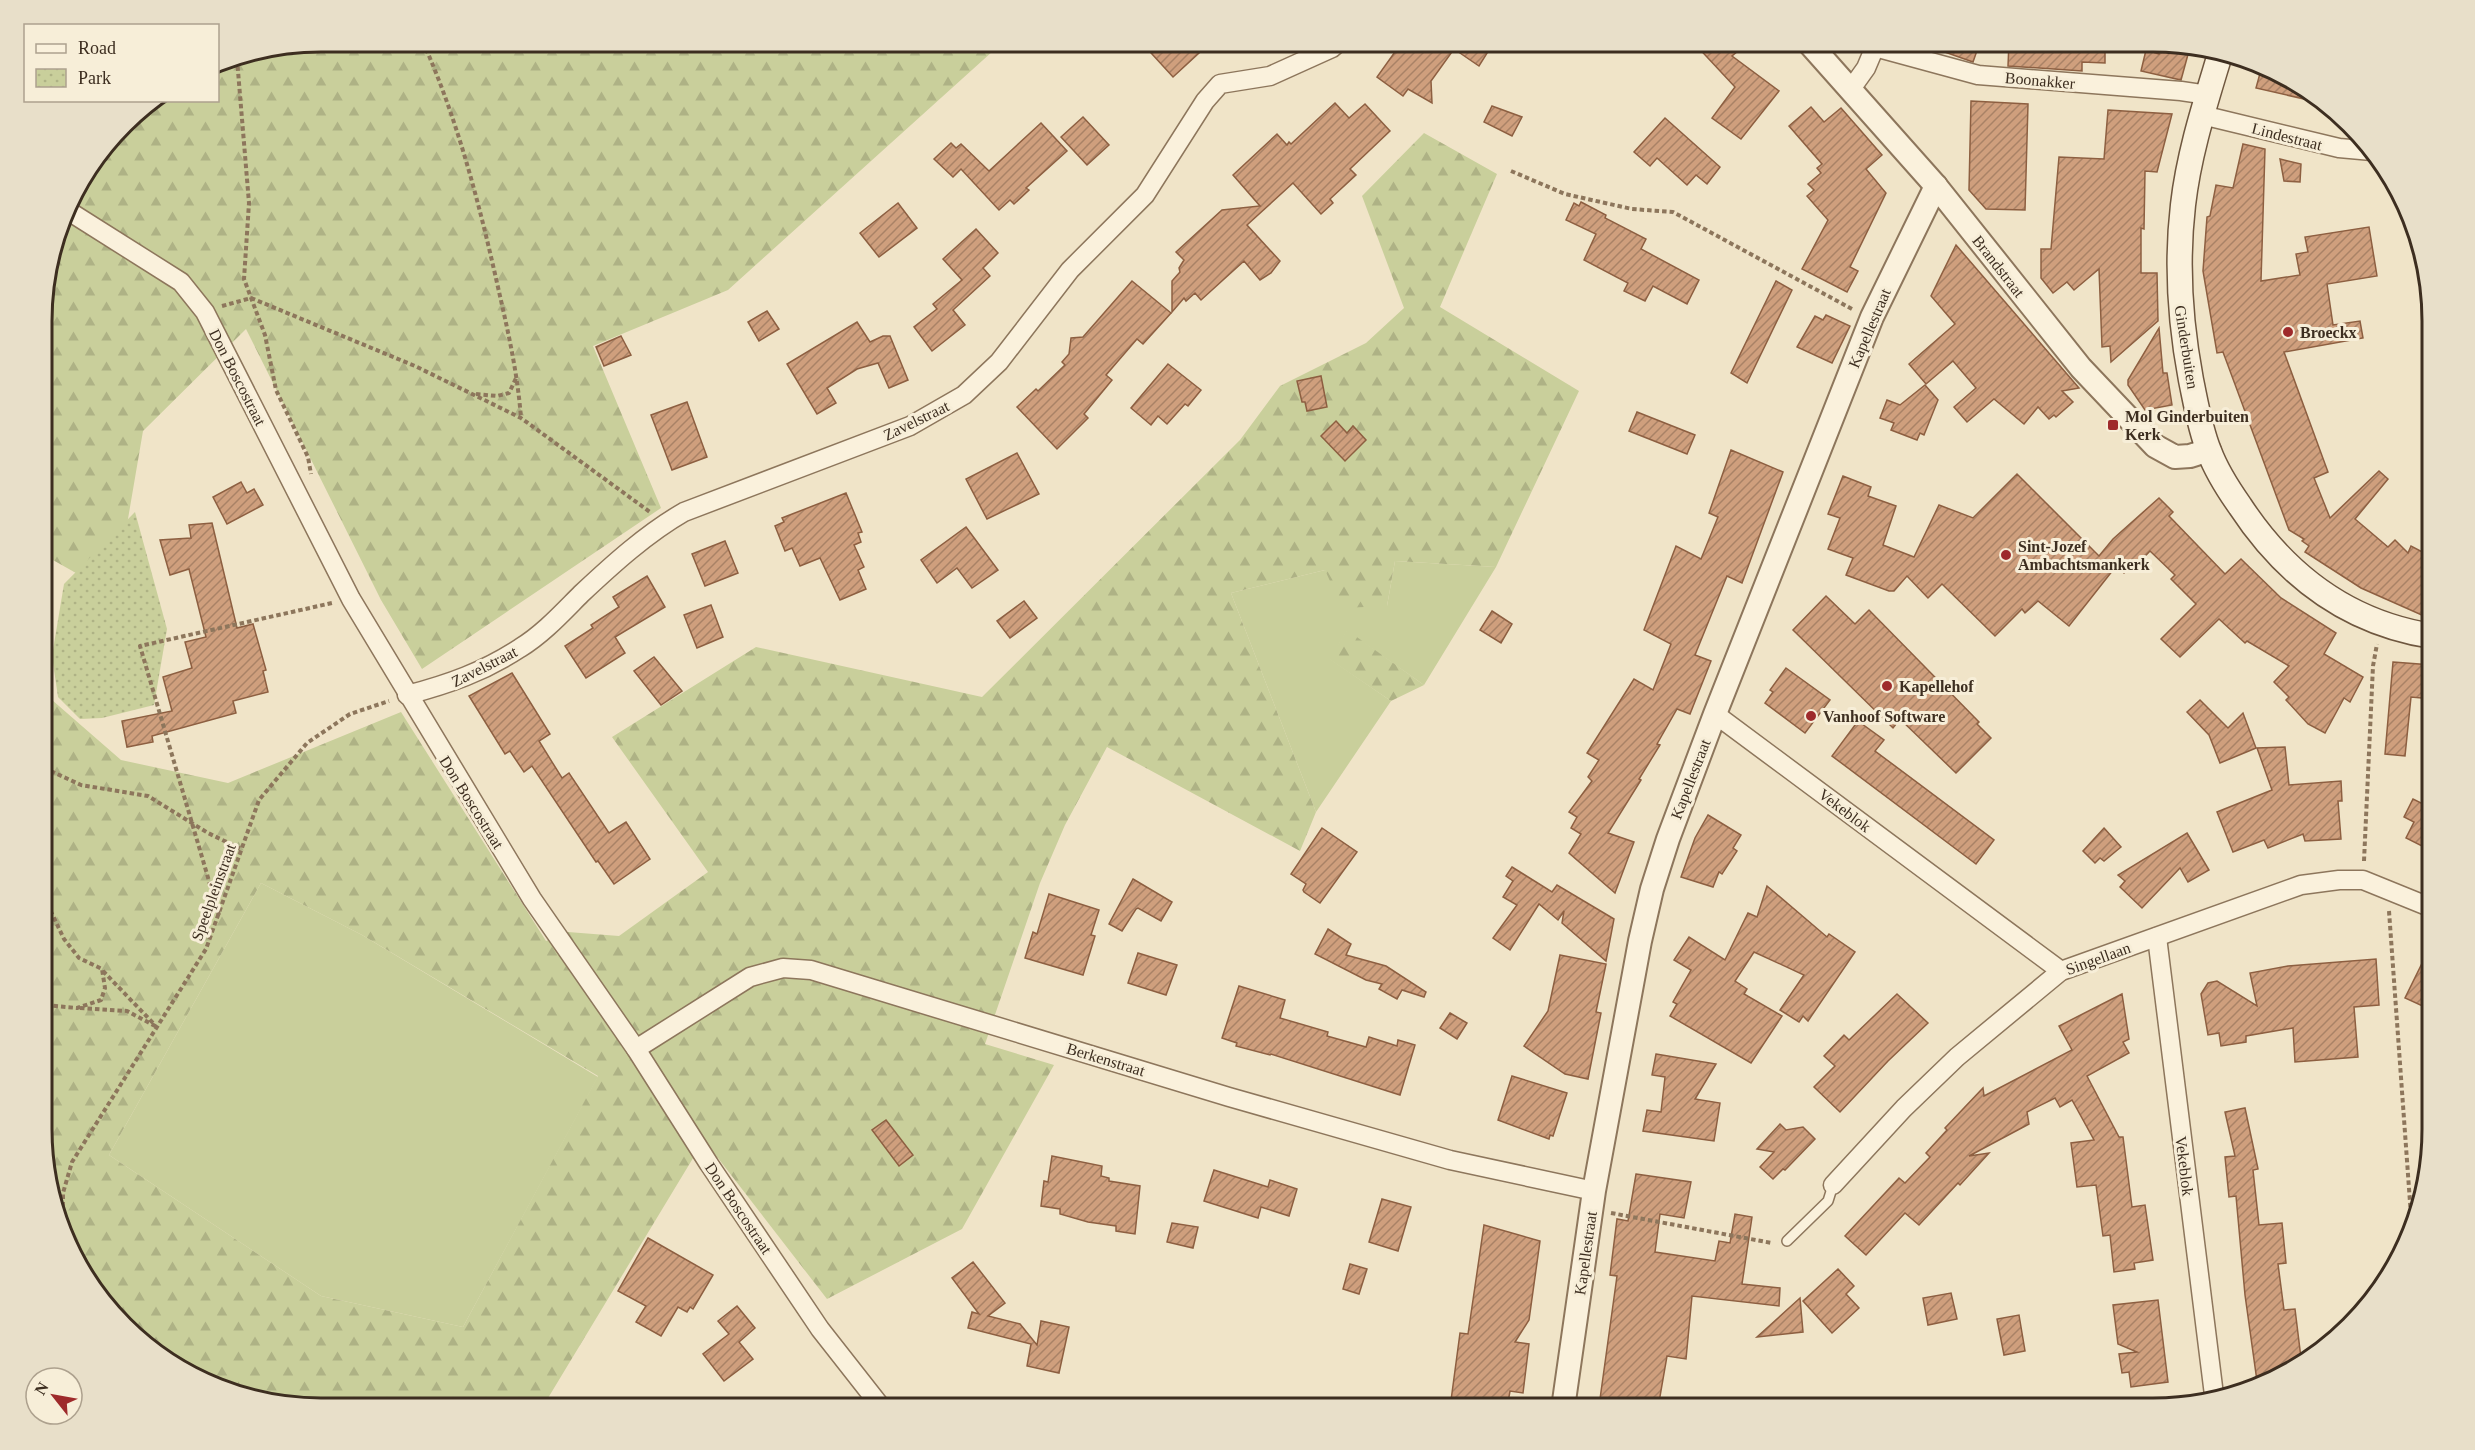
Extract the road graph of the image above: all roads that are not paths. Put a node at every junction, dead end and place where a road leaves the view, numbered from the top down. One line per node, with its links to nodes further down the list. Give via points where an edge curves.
1 (1323, 52): 13 (street, Zavelstraat, via 1270,76 1220,84 1204,101 1144,195 1070,270 999,362 963,395 910,426 684,512 601,575 521,648 452,684)
2 (1817, 52): 6 (street, Brandstraat)
3 (1873, 52): 6 (street)
4 (1902, 52): 7 (street, Boonakker, via 1978,75 2181,91)
5 (2218, 61): 7 (main road, Ginderbuiten)
6 (1851, 89): 9 (street, Brandstraat)
7 (2205, 105): 8 (street, Lindestraat, via 2339,148); 11 (main road, Ginderbuiten, via 2183,204 2179,293 2190,373)
8 (2361, 150)
9 (1936, 186): 11 (street, Brandstraat, via 2081,368 2155,446 2175,457); 14 (street, Kapellestraat, via 1872,317)
10 (75, 215): 13 (street, Don Boscostraat, via 181,282 205,312 351,599)
11 (2209, 450): 12 (main road, Ginderbuiten, via 2226,485 2274,552 2304,579 2345,607 2381,624)
12 (2422, 634)
13 (407, 695): 18 (street, Don Boscostraat, via 532,899)
14 (1715, 714): 17 (street, Vekeblok); 20 (street, Kapellestraat, via 1652,889)
15 (2422, 903): 16 (street, Singellaan, via 2362,880 2339,880 2301,885)
16 (2157, 937): 17 (street, Singellaan); 22 (street, Vekeblok)
17 (2061, 971): 19 (street, Singellaan, via 1957,1057)
18 (636, 1049): 20 (street, Berkenstraat, via 750,977 783,968 811,970 1450,1160); 23 (street, Don Boscostraat, via 820,1329)
19 (1833, 1185): 21 (lane, via 1828,1201)
20 (1594, 1191): 24 (street, Kapellestraat)
21 (1787, 1241)
22 (2213, 1390)
23 (874, 1398)
24 (1564, 1398)

